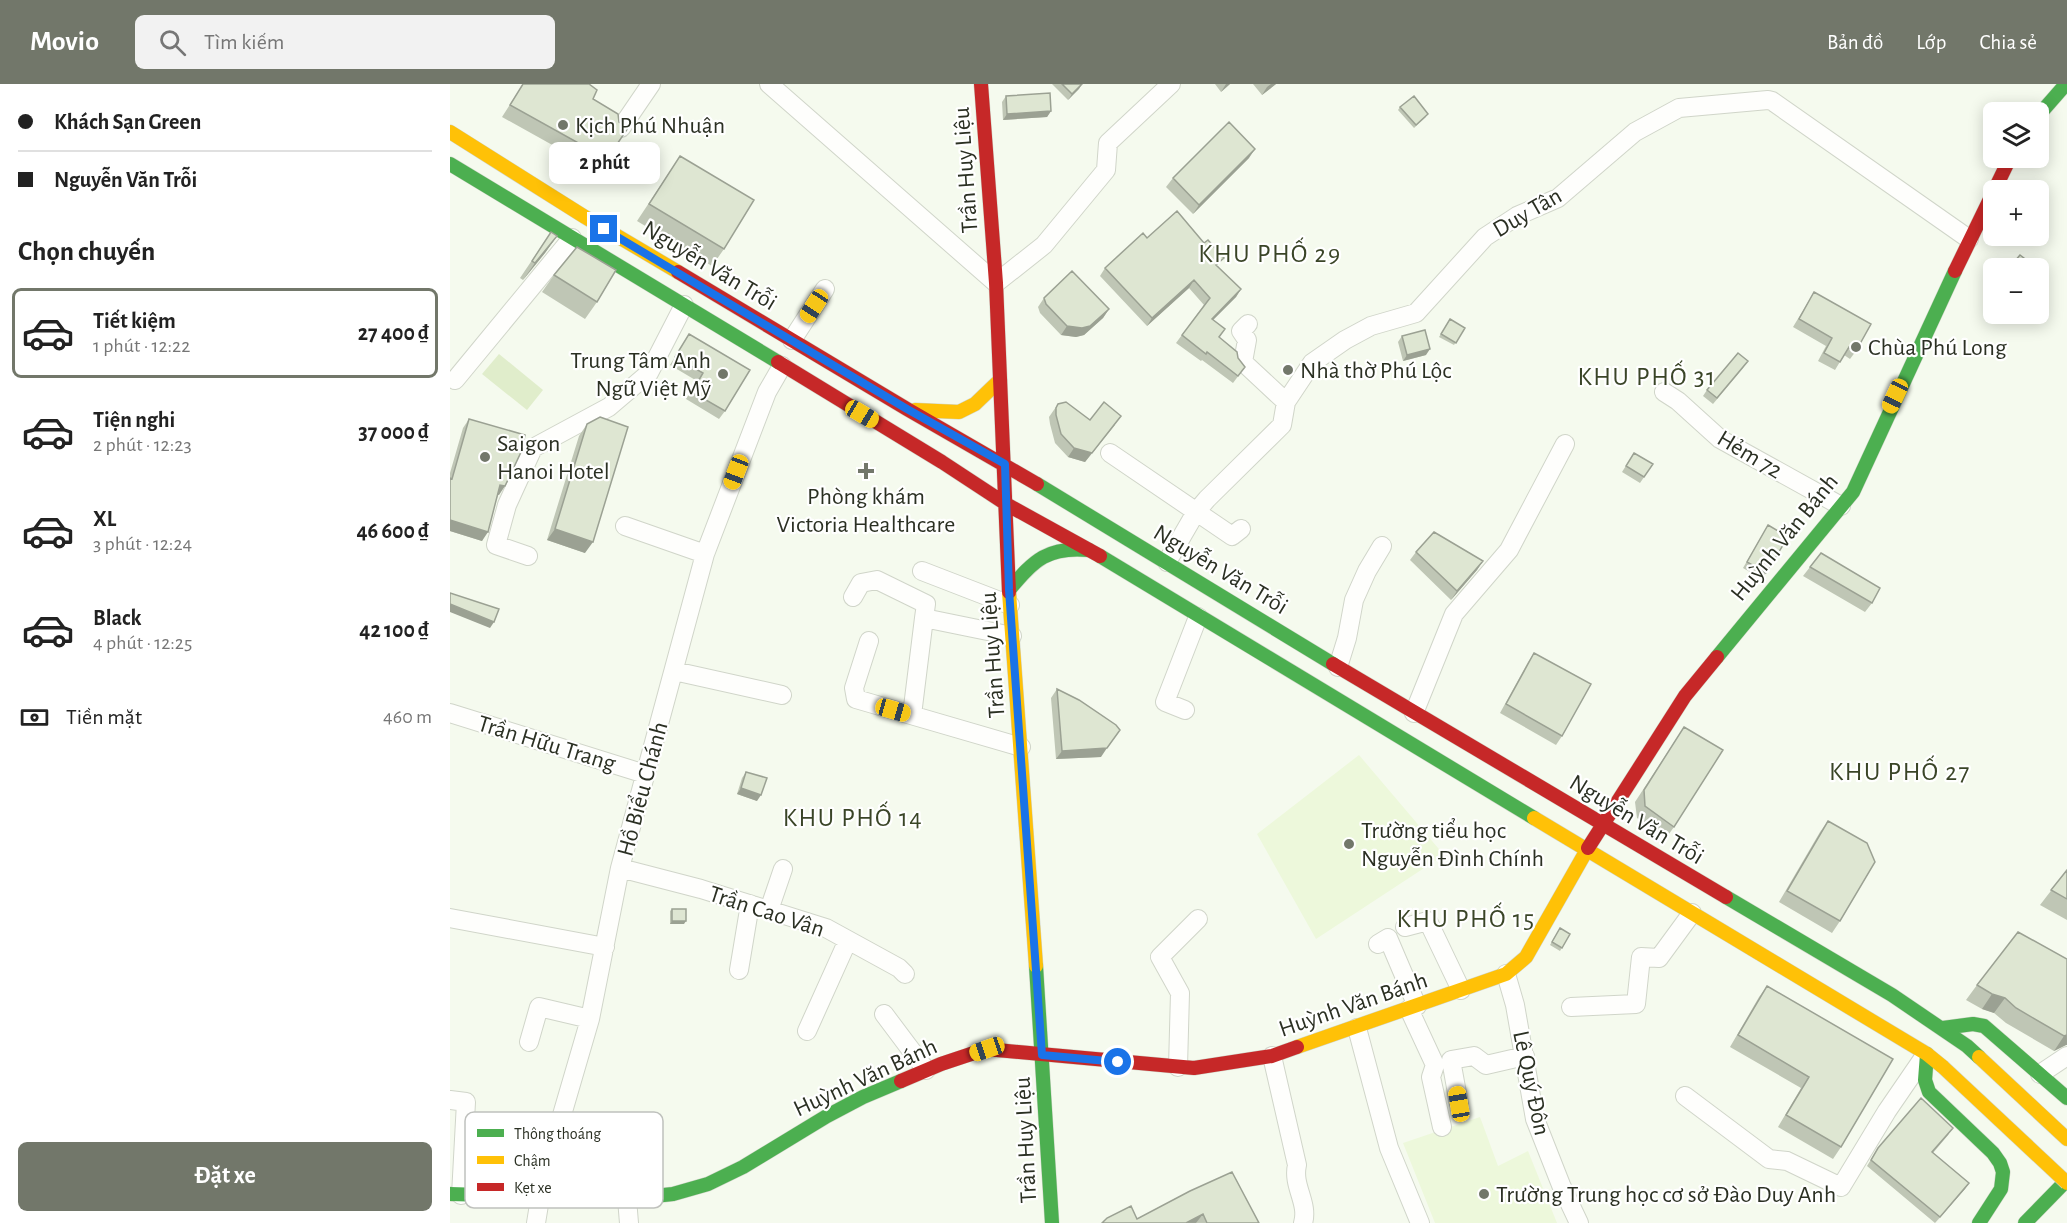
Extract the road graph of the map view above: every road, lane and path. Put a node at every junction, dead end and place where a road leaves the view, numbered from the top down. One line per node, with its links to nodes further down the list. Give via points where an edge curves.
1 (651, 84): 7 (street)
2 (769, 84): 14 (street)
3 (981, 84): 14 (main road, Trần Huy Liệu)
4 (2066, 84): 6 (main road)
5 (1166, 86): 14 (street, via 1108,142 1106,170 1044,245)
6 (2049, 103)
7 (621, 128)
8 (450, 132): 11 (main road, Nguyễn Văn Trỗi)
9 (450, 164): 12 (main road, Nguyễn Văn Trỗi)
10 (2005, 168): 13 (main road, Huỳnh Văn Bánh)
11 (585, 218): 12 (main road); 18 (main road, Nguyễn Văn Trỗi)
12 (572, 238): 16 (main road, Nguyễn Văn Trỗi); 20 (street)
13 (1969, 239): 23 (street, Duy Tân, via 1772,101 1679,108 1635,132 1558,198 1517,216 1485,237 1416,313 1371,326 1312,363); 29 (main road, Huỳnh Văn Bánh, via 1853,492)
14 (996, 283): 21 (main road, Trần Huy Liệu)
15 (825, 289): 18 (street)
16 (684, 305): 19 (main road, Nguyễn Văn Trỗi); 36 (street, via 649,373 609,407 533,448 507,505 496,545)
17 (1248, 324): 23 (street, via 1241,331 1247,340 1243,362)
18 (792, 340): 24 (main road, Nguyễn Văn Trỗi)
19 (782, 366): 28 (main road, Nguyễn Văn Trỗi); 35 (street, Hồ Biểu Chánh, via 767,392)
20 (455, 380)
21 (1000, 380): 24 (main road, via 975,404 959,412); 27 (main road, Trần Huy Liệu)
22 (1664, 392): 29 (street, Hẻm 72, via 1720,439)
23 (1286, 402): 30 (street, Duy Tân, via 1282,425)
24 (907, 409): 27 (main road, Nguyễn Văn Trỗi)
25 (1566, 444): 50 (street, via 1509,550 1454,614)
26 (1110, 453): 30 (street)
27 (1005, 464): 28 (main road, Trần Huy Liệu); 37 (main road, Nguyễn Văn Trỗi)
28 (1006, 504): 34 (main road, Nguyễn Văn Trỗi); 40 (main road, Trần Huy Liệu)
29 (1841, 506): 54 (main road, Huỳnh Văn Bánh, via 1685,696)
30 (1196, 512): 32 (street, via 1232,536); 37 (street, Duy Tân)
31 (625, 526): 35 (street)
32 (1241, 529)
33 (1382, 546): 45 (street, via 1354,600)
34 (1089, 550): 40 (main road, via 1068,547 1041,556 1028,567); 41 (main road, Nguyễn Văn Trỗi)
35 (705, 554): 46 (street, Hồ Biểu Chánh)
36 (528, 556)
37 (1167, 562): 45 (main road, Nguyễn Văn Trỗi)
38 (922, 571): 40 (street)
39 (853, 597): 42 (street, via 861,583 878,580 926,604)
40 (1010, 597): 43 (main road, Trần Huy Liệu)
41 (1198, 617): 48 (street, via 1158,699); 55 (main road, Nguyễn Văn Trỗi)
42 (924, 618): 43 (street); 51 (street)
43 (1012, 636): 52 (main road, Trần Huy Liệu)
44 (869, 641): 51 (street, via 854,688 856,699)
45 (1338, 666): 50 (main road, Nguyễn Văn Trỗi)
46 (674, 672): 47 (street); 53 (street, Hồ Biểu Chánh)
47 (782, 695)
48 (1185, 710)
49 (450, 713): 53 (street, Trần Hữu Trang)
50 (1413, 713): 54 (main road, Nguyễn Văn Trỗi)
51 (912, 715): 52 (street)
52 (1021, 747): 80 (main road, Trần Huy Liệu)
53 (645, 774): 56 (street, Hồ Biểu Chánh)
54 (1603, 825): 55 (main road, Huỳnh Văn Bánh); 76 (main road, Nguyễn Văn Trỗi)
55 (1587, 850): 60 (main road, Nguyễn Văn Trỗi); 69 (main road, Huỳnh Văn Bánh, via 1526,957)
56 (620, 868): 58 (street, Trần Cao Vân); 66 (street, Hồ Biểu Chánh)
57 (783, 869): 59 (street)
58 (750, 904): 59 (street, Trần Cao Vân); 67 (street)
59 (770, 910): 64 (street, Trần Cao Vân, via 826,928)
60 (1692, 913): 72 (street, via 1659,958 1641,957 1636,1004); 79 (main road, Nguyễn Văn Trỗi)
61 (450, 918): 66 (street)
62 (1198, 919): 84 (street, via 1160,957 1180,993)
63 (1405, 927): 70 (street, via 1428,921)
64 (848, 940): 68 (street, Trần Cao Vân); 77 (street)
65 (1378, 944): 71 (street, via 1388,938)
66 (605, 947): 74 (street, Hồ Biểu Chánh)
67 (739, 970)
68 (905, 974)
69 (1506, 974): 70 (main road, Huỳnh Văn Bánh); 82 (street, Lê Quý Ðôn)
70 (1461, 990): 71 (main road, Huỳnh Văn Bánh)
71 (1413, 1007): 75 (main road, Huỳnh Văn Bánh); 92 (street, via 1435,1065 1431,1077)
72 (1571, 1007)
73 (884, 1014): 85 (street)
74 (590, 1019): 78 (street, via 539,1007); 91 (street, Hồ Biểu Chánh)
75 (1357, 1028): 81 (main road, Huỳnh Văn Bánh); 103 (street, via 1389,1148)
76 (1943, 1028): 86 (main road, via 1984,1026); 93 (main road, Nguyễn Văn Trỗi)
77 (807, 1031)
78 (529, 1042)
79 (1927, 1054): 87 (street, via 1892,1102 1841,1187 1787,1161 1769,1159); 94 (main road, Nguyễn Văn Trỗi, bridge); 105 (main road, via 1925,1080 1929,1092 2000,1161 2005,1171 2002,1188)
80 (1042, 1055): 84 (main road, Huỳnh Văn Bánh); 85 (main road, Huỳnh Văn Bánh, via 987,1049); 101 (main road, Trần Huy Liệu)
81 (1272, 1056): 84 (main road, Huỳnh Văn Bánh); 102 (street, via 1297,1165 1295,1175 1306,1214)
82 (1525, 1056): 90 (street, via 1486,1065 1474,1056 1451,1060); 104 (street, Lê Quý Ðôn, via 1535,1119)
83 (2067, 1056): 86 (street)
84 (1178, 1067)
85 (926, 1070): 96 (main road, Huỳnh Văn Bánh, via 836,1111 708,1184)
86 (2040, 1074): 88 (main road)
87 (1685, 1096)
88 (2067, 1098)
89 (450, 1100): 95 (street, via 466,1102)
90 (1459, 1104)
91 (563, 1112)
92 (1442, 1127)
93 (2067, 1139)
94 (2067, 1181): 106 (main road)
95 (456, 1194)
96 (663, 1195)
97 (539, 1208): 99 (street, Hồ Biểu Chánh)
98 (628, 1208): 100 (street)
99 (536, 1223)
100 (629, 1223)
101 (1052, 1223)
102 (1303, 1223)
103 (1420, 1223)
104 (1579, 1223)
105 (1979, 1223)
106 (2025, 1223)

